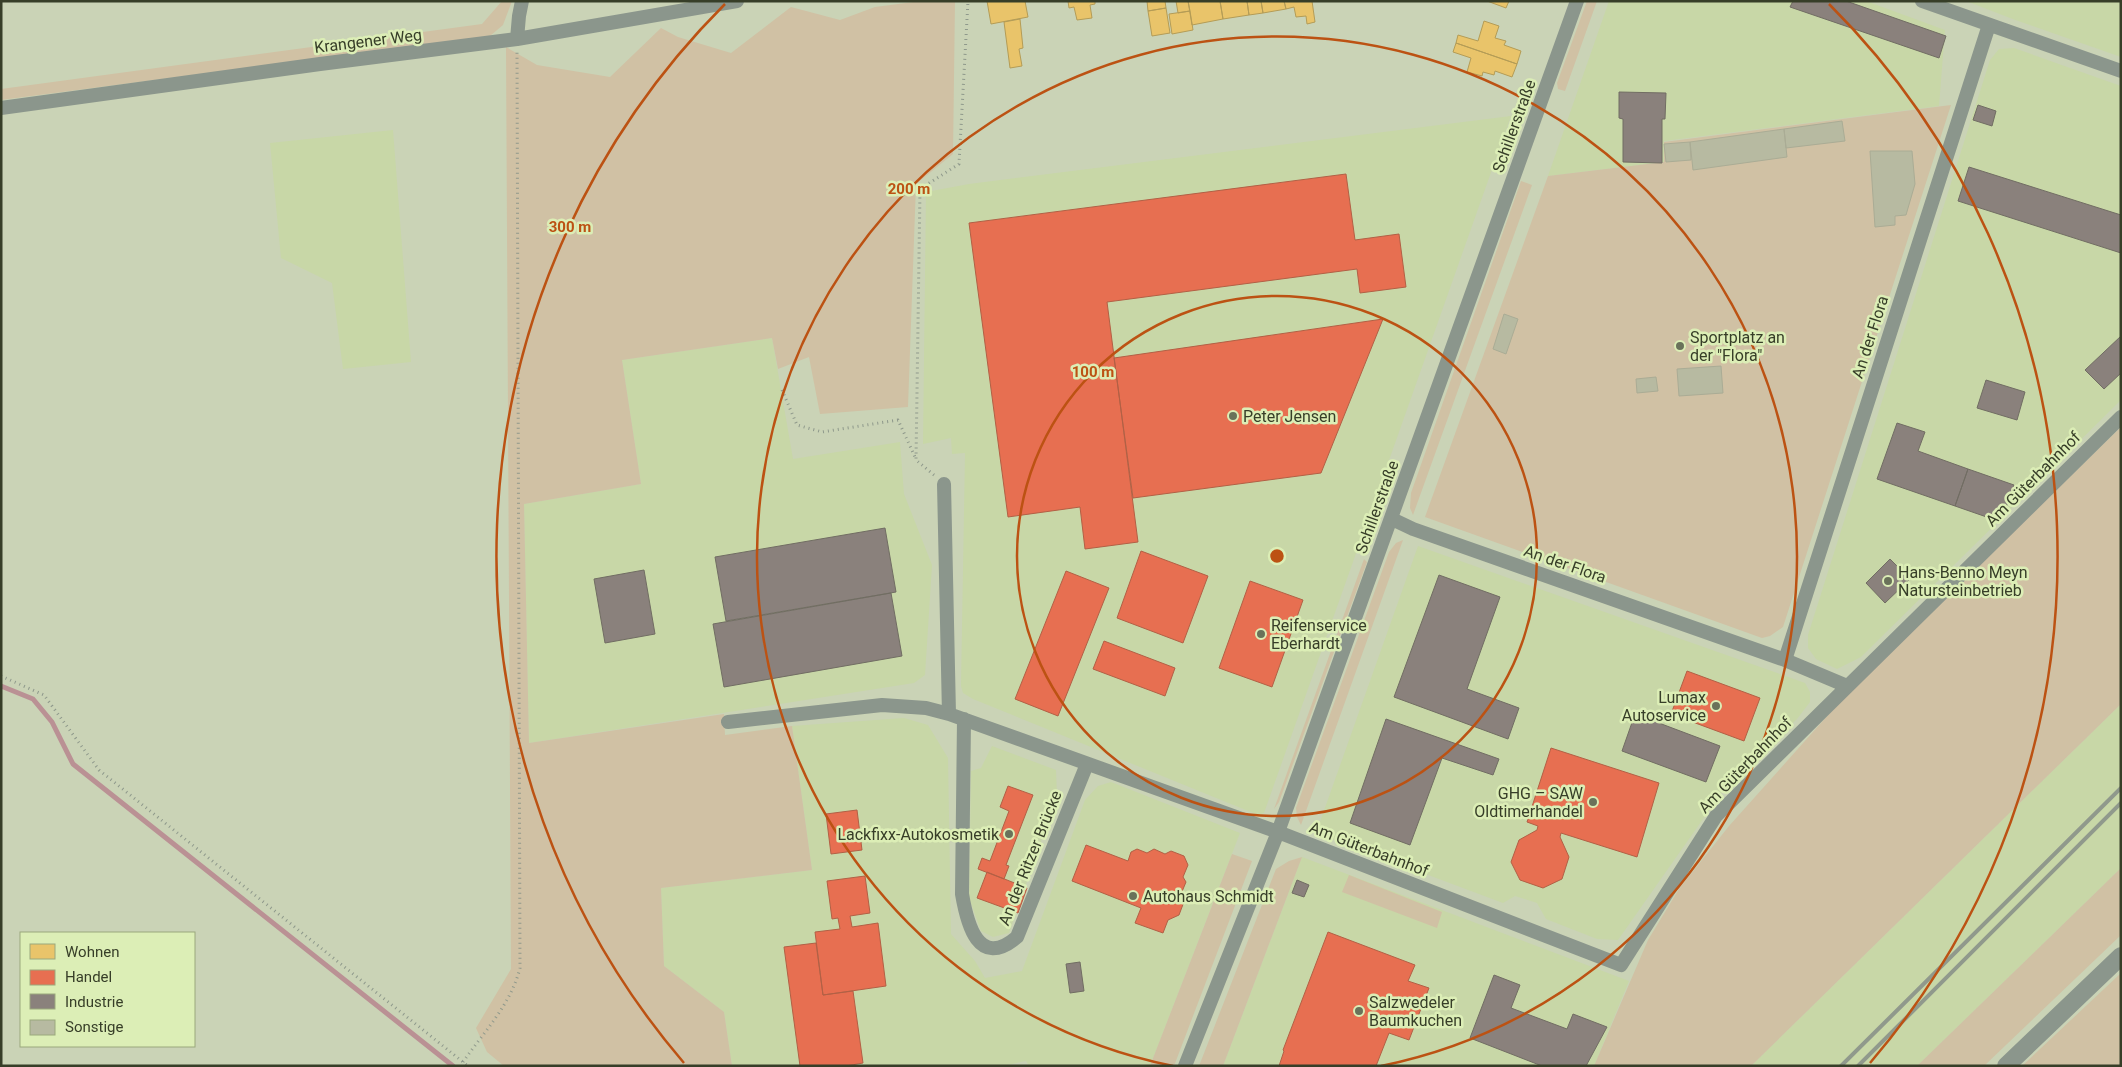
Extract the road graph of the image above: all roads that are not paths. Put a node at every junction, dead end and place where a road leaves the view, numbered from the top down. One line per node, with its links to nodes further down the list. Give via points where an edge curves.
1 (522, 1): 7 (street)
2 (737, 1): 5 (street, Krangener Weg)
3 (1577, 1): 12 (street, Schillerstraße)
4 (1922, 1): 6 (street)
5 (694, 4): 7 (street, Krangener Weg)
6 (1989, 25): 8 (street); 13 (street, An der Flora)
7 (517, 39): 9 (street, Krangener Weg)
8 (2121, 71)
9 (1, 108)
10 (2121, 417): 14 (street, Am Güterbahnhof)
11 (944, 484): 15 (street)
12 (1392, 519): 13 (street, An der Flora); 19 (street, Schillerstraße)
13 (1785, 660): 14 (street, An der Flora)
14 (1847, 686): 19 (street, Am Güterbahnhof, via 1716,816 1621,965)
15 (948, 714): 16 (street); 17 (street, via 926,708 882,705)
16 (964, 719): 18 (street); 18 (street, An der Ritzer Brücke, via 962,894 966,921 976,940 986,946 998,948 1017,937)
17 (728, 722)
18 (1087, 764): 19 (street)
19 (1278, 832): 21 (street, Schillerstraße)
20 (2121, 956): 22 (street)
21 (1185, 1066)
22 (2006, 1066)

